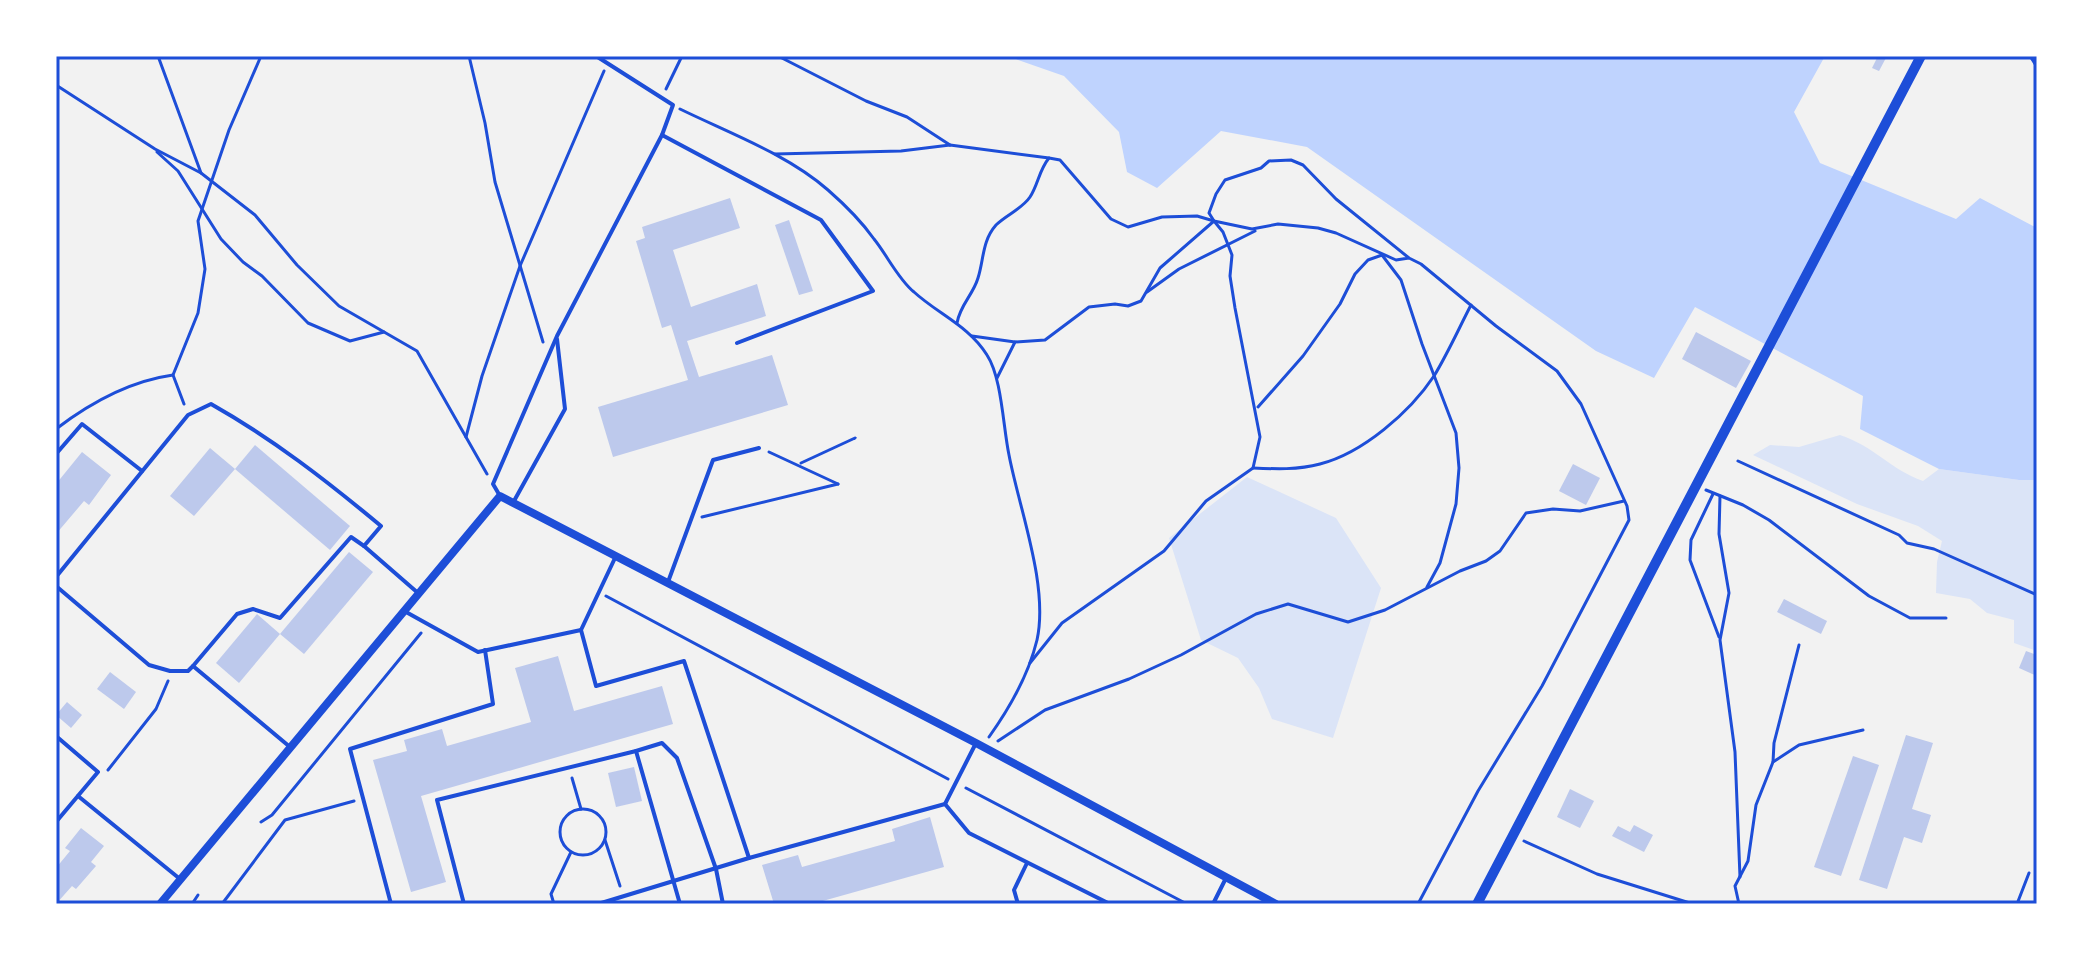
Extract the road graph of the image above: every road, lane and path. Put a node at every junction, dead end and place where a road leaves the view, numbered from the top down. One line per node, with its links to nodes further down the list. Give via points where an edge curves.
1 (158, 56): 19 (path)
2 (261, 56): 20 (path)
3 (469, 56): 27 (path, via 495,182)
4 (596, 56): 9 (lane)
5 (682, 56): 12 (path)
6 (778, 56): 15 (path, via 907,117)
7 (1921, 56): 52 (street)
8 (2030, 56): 10 (path)
9 (607, 64): 12 (lane); 27 (path)
10 (2037, 67)
11 (56, 85): 16 (path)
12 (662, 98): 13 (lane)
13 (673, 105): 14 (lane); 17 (path)
14 (662, 135): 32 (lane); 35 (lane, via 821,220 873,291)
15 (950, 145): 17 (path, via 854,154); 18 (path)
16 (155, 149): 19 (path); 21 (path, via 178,171)
17 (771, 154): 30 (path, via 827,189 872,235 912,292)
18 (1049, 158): 22 (path, via 1060,160 1111,219 1128,227 1182,215); 30 (path, via 1029,199 990,234 978,278)
19 (201, 173): 20 (path)
20 (210, 180): 21 (path); 31 (path, via 255,215 339,306)
21 (201, 211): 31 (path, via 236,255 308,323 350,341); 37 (path, via 205,269 198,313)
22 (1214, 221): 23 (path); 24 (path); 26 (path, via 1209,213 1225,180 1269,161 1291,160); 28 (path, via 1160,268)
23 (1258, 229): 24 (path); 25 (path, via 1278,224 1318,228)
24 (1228, 243): 28 (path); 40 (path, via 1235,308)
25 (1382, 255): 26 (path); 38 (path, via 1401,280); 40 (path, via 1355,274 1303,356)
26 (1409, 258): 29 (path)
27 (520, 266): 36 (path); 43 (path)
28 (1146, 292): 34 (path, via 1141,301 1128,306 1089,307 1045,340)
29 (1471, 305): 38 (path); 56 (path, via 1557,371 1581,404)
30 (957, 323): 33 (path)
31 (384, 332): 43 (path, via 417,351)
32 (557, 336): 36 (lane); 57 (lane, via 565,409)
33 (971, 336): 34 (path); 39 (path, via 988,356)
34 (1015, 342): 39 (path)
35 (737, 343)
36 (548, 357): 51 (lane)
37 (173, 375): 41 (path); 42 (path, via 149,378 114,393)
38 (1434, 376): 49 (path, via 1384,432 1322,464); 64 (path, via 1456,433 1459,468 1456,504 1440,563)
39 (996, 380): 75 (path, via 1039,607)
40 (1257, 409): 49 (path, via 1260,437)
41 (188, 415): 50 (lane); 59 (lane, via 211,404 308,467 381,526)
42 (56, 429)
43 (466, 438): 51 (path)
44 (855, 438): 48 (path)
45 (759, 448): 48 (path); 58 (lane, via 713,460)
46 (56, 454): 50 (lane, via 82,424)
47 (1738, 461): 67 (path, via 1907,543 1934,549)
48 (799, 464): 58 (path, via 838,484)
49 (1253, 468): 75 (path, via 1206,501 1164,551 1062,623)
50 (142, 471): 61 (lane)
51 (493, 484): 54 (lane)
52 (1695, 486): 53 (path); 95 (street)
53 (1714, 493): 55 (path); 72 (path, via 1691,540 1690,560)
54 (500, 496): 57 (street); 66 (street)
55 (1720, 496): 69 (path, via 1779,527 1869,596 1910,618); 72 (path, via 1719,534 1729,593)
56 (1624, 501): 64 (path, via 1580,511 1526,513 1500,551); 122 (path, via 1629,520)
57 (513, 503): 60 (street)
58 (691, 519): 62 (lane)
59 (364, 546): 66 (lane); 76 (lane, via 351,537 280,618 253,609 237,614)
60 (616, 556): 62 (street); 65 (lane)
61 (56, 577)
62 (668, 582): 81 (street)
63 (56, 586): 77 (lane, via 149,665)
64 (1427, 587): 82 (path, via 1385,610 1348,622 1288,604 1256,614 1129,679 1045,710)
65 (599, 592): 71 (lane); 88 (path)
66 (419, 593): 68 (street)
67 (2037, 595)
68 (404, 611): 70 (lane); 83 (street)
69 (1946, 618)
70 (428, 624): 74 (lane, via 478,652); 94 (path)
71 (581, 630): 74 (lane); 98 (lane, via 596,686 684,661)
72 (1720, 640): 103 (path, via 1735,752)
73 (1799, 645): 85 (path)
74 (485, 650): 90 (lane, via 493,704 350,749)
75 (1030, 663): 80 (path)
76 (193, 666): 77 (lane); 83 (lane)
77 (170, 671): 87 (path, via 156,709 105,773)
78 (1863, 730): 85 (path, via 1799,745)
79 (56, 736): 87 (lane)
80 (986, 740)
81 (976, 743): 88 (lane); 102 (street)
82 (995, 745)
83 (290, 747): 104 (street)
84 (636, 751): 86 (lane); 100 (lane, via 662,743 677,758); 105 (lane)
85 (1773, 762): 103 (path, via 1756,805 1748,861)
86 (570, 767): 92 (path); 112 (lane, via 437,800)
87 (98, 772): 89 (lane)
88 (956, 783): 91 (lane); 119 (path)
89 (78, 796): 93 (lane); 104 (lane)
90 (363, 799): 110 (path, via 285,820); 111 (lane)
91 (945, 804): 98 (lane); 99 (lane, via 969,833)
92 (581, 809): 96 (path, via 601,817); 97 (path, via 569,814 560,828 562,842)
93 (56, 822)
94 (261, 822)
95 (1512, 836): 123 (street); 124 (path, via 1597,874)
96 (605, 840): 97 (path, via 589,854); 107 (path)
97 (571, 852): 113 (path, via 551,894)
98 (749, 858): 100 (lane)
99 (1027, 863): 117 (lane, via 1014,890); 118 (lane)
100 (716, 869): 105 (lane); 116 (lane)
101 (2029, 873): 126 (path)
102 (1226, 877): 120 (lane); 121 (street)
103 (1740, 877): 125 (path, via 1735,886)
104 (180, 879): 108 (street)
105 (674, 883): 107 (lane); 115 (lane)
106 (198, 895): 109 (path)
107 (624, 897): 114 (lane)
108 (160, 904)
109 (192, 904)
110 (222, 904)
111 (391, 904)
112 (464, 904)
113 (554, 904)
114 (598, 904)
115 (680, 904)
116 (723, 904)
117 (1018, 904)
118 (1110, 904)
119 (1187, 904)
120 (1213, 904)
121 (1276, 904)
122 (1418, 904)
123 (1477, 904)
124 (1693, 904)
125 (1739, 904)
126 (2017, 904)

